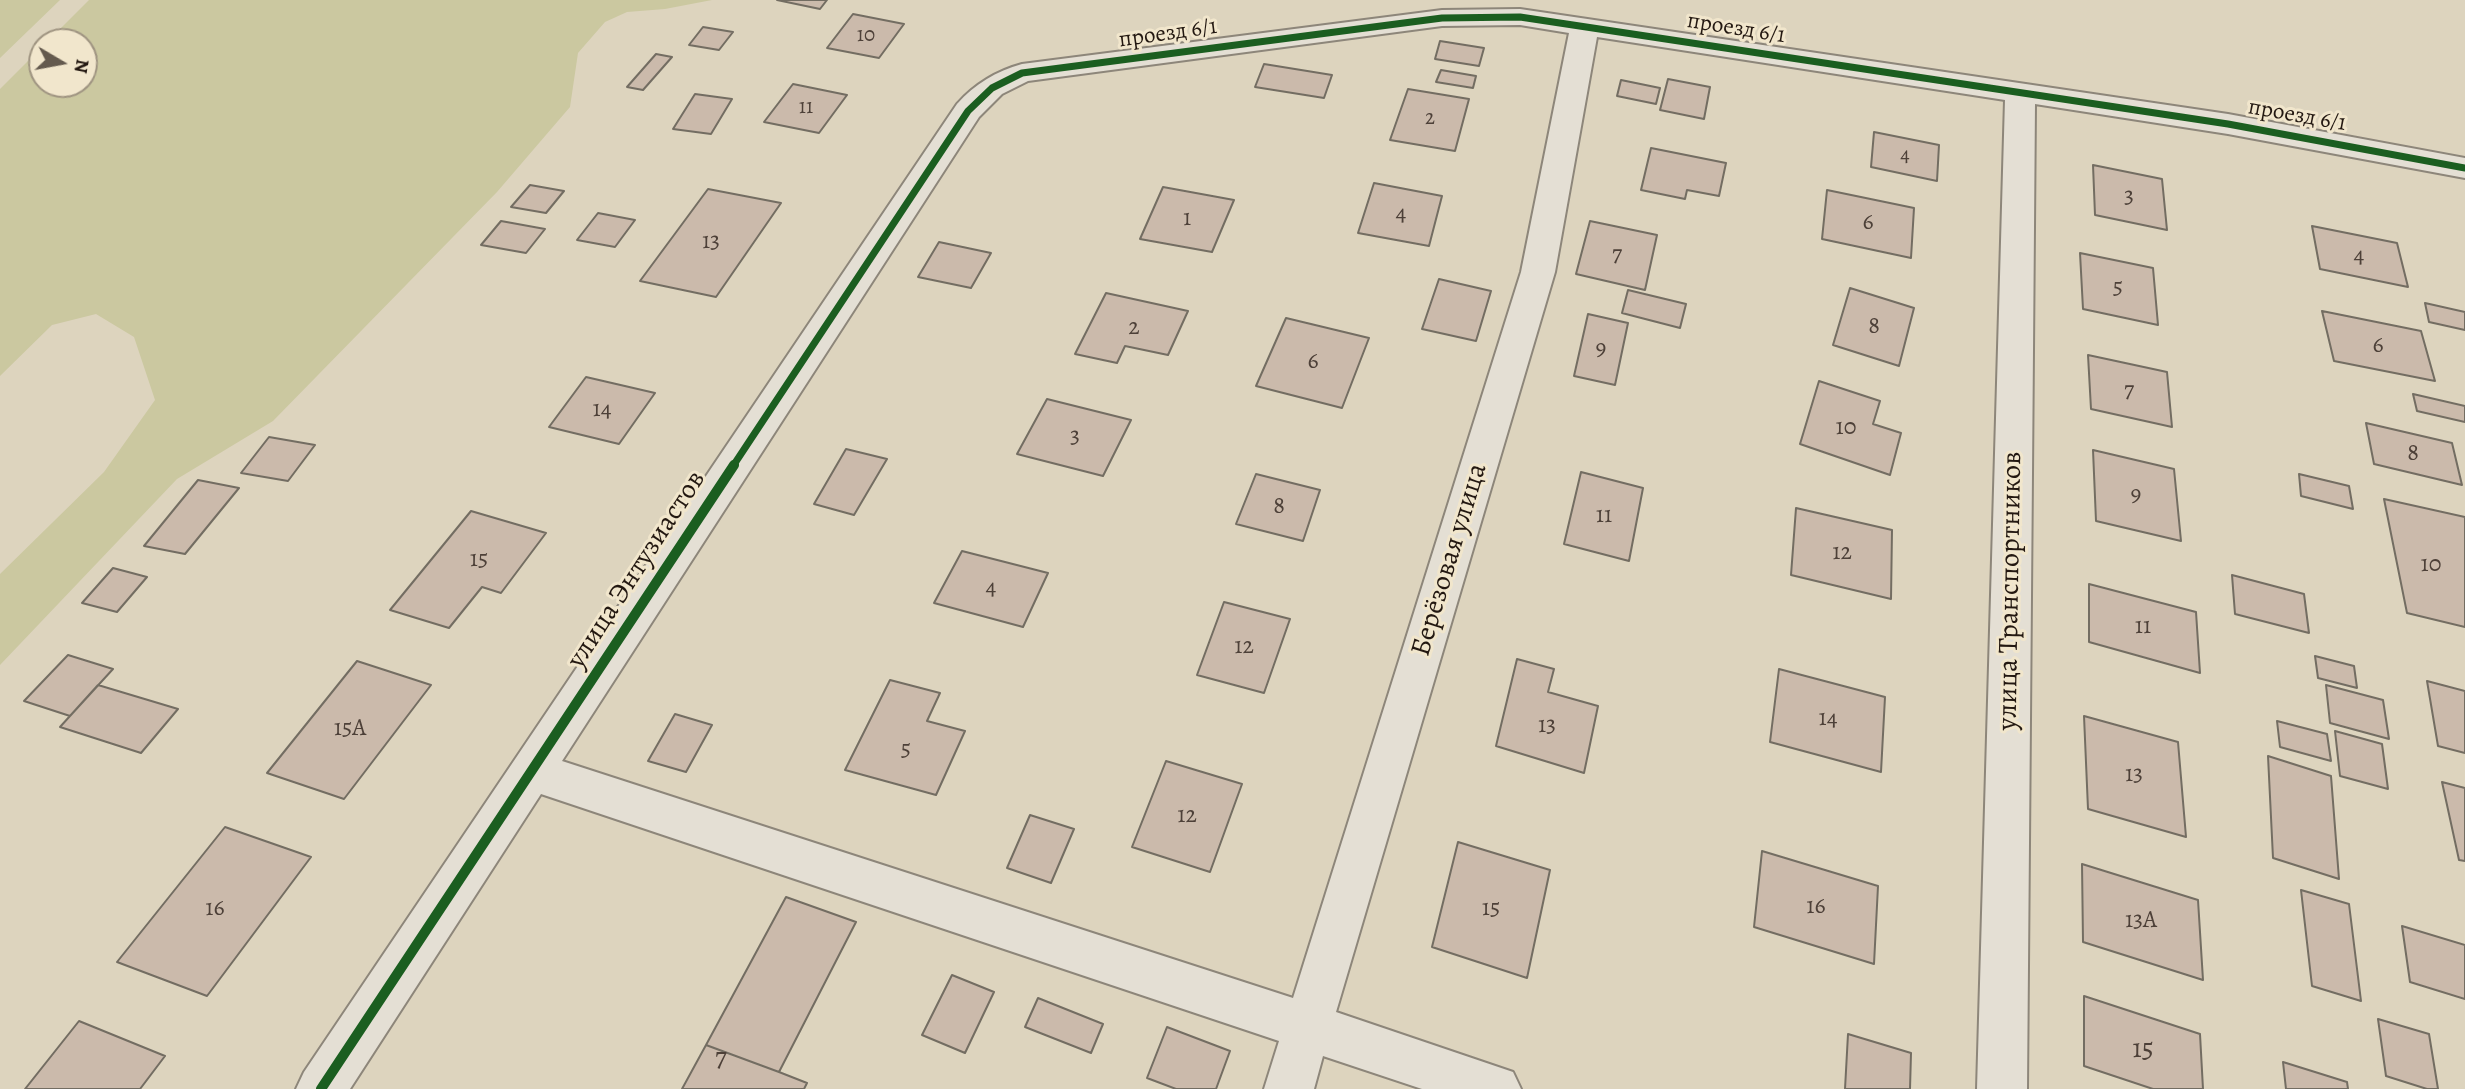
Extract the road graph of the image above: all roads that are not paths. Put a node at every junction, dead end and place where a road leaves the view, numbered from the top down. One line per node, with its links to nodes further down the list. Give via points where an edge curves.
1 (1585, 25): 2 (street, проезд 6/1, via 1520,17 1398,23 1022,72); 3 (street, проезд 6/1); 6 (street, Берёзовая улица, via 1538,272)
2 (999, 82): 5 (street, улица Энтузиастов, via 968,111)
3 (2020, 93): 4 (street, проезд 6/1, via 2228,124); 10 (street, улица Транспортников)
4 (2465, 167)
5 (531, 771): 6 (street); 7 (street, улица Энтузиастов)
6 (1308, 1028): 8 (street, Берёзовая улица); 9 (street)
7 (321, 1089)
8 (1289, 1089)
9 (1496, 1089)
10 (2002, 1089)

